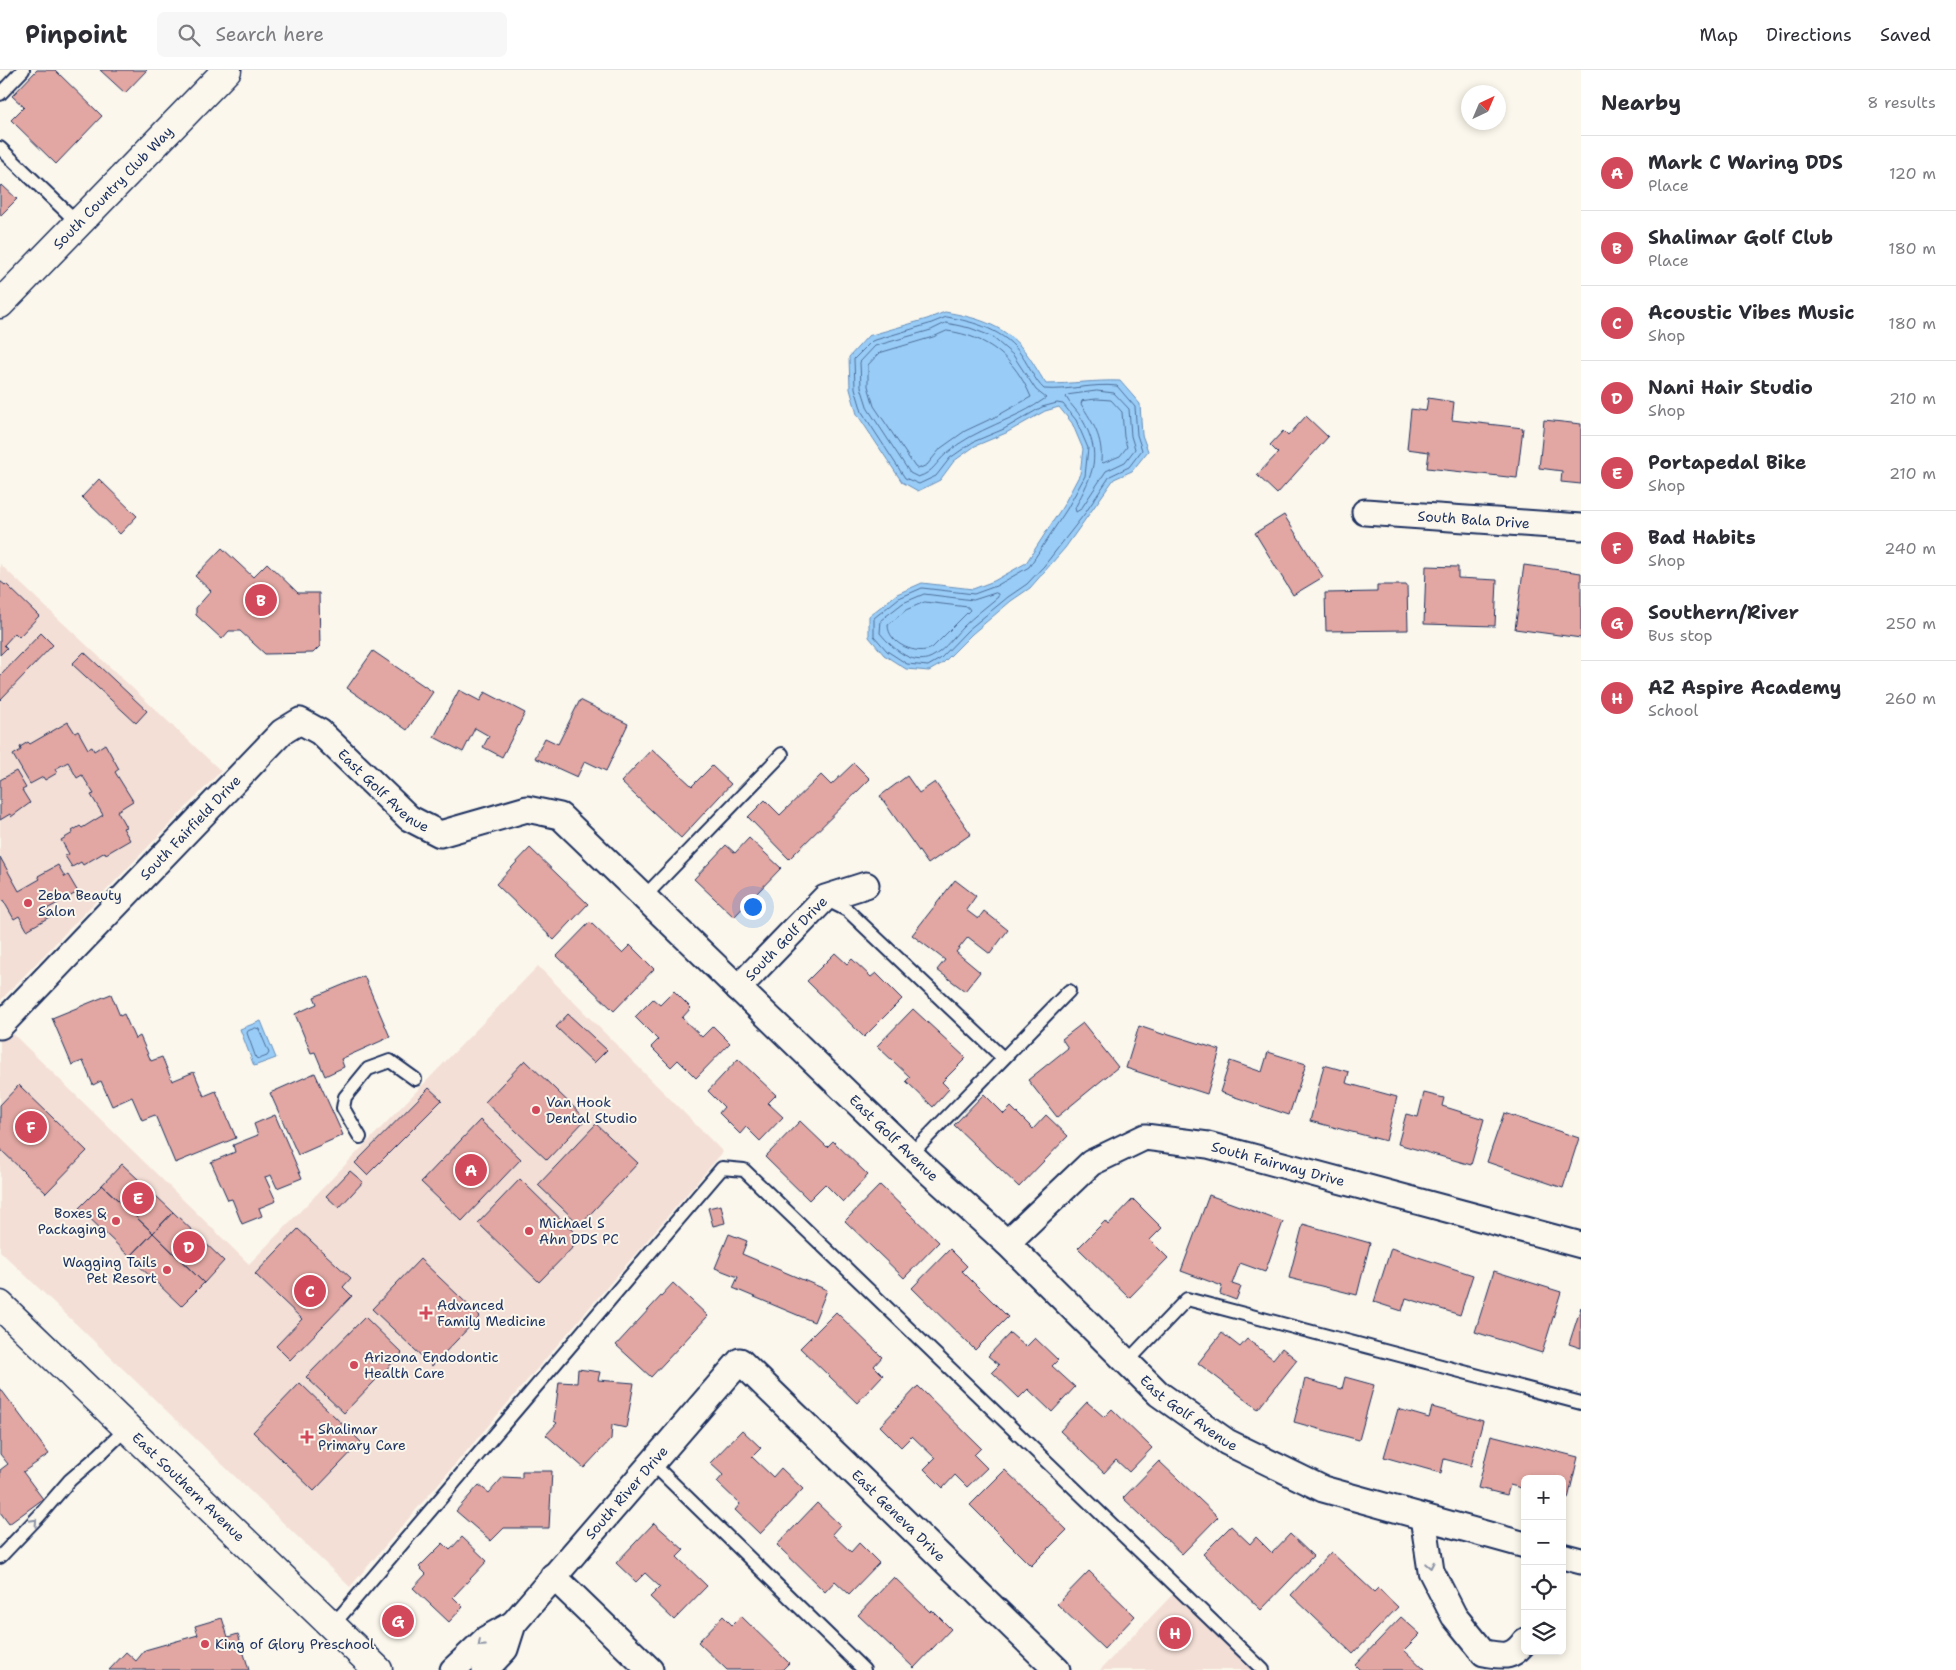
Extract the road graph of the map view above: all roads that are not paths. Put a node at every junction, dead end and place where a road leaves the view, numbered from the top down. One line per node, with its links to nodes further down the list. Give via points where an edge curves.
1 (22, 70): 3 (lane)
2 (227, 70): 5 (main road, South Country Club Way)
3 (0, 94)
4 (0, 148): 5 (lane)
5 (78, 223): 6 (main road, South Country Club Way)
6 (0, 304)
7 (1365, 512): 8 (street, South Bala Drive)
8 (1581, 527)
9 (300, 721): 12 (street, East Golf Avenue, via 320,732 409,818 440,834 527,809 560,816); 16 (street, South Fairfield Drive, via 282,732)
10 (782, 754): 12 (lane)
11 (866, 885): 13 (street, South Golf Drive)
12 (644, 897): 14 (street, East Golf Avenue)
13 (825, 898): 14 (street, South Golf Drive); 17 (lane, via 846,910)
14 (738, 988): 20 (street, East Golf Avenue)
15 (1069, 990): 17 (lane)
16 (0, 1026)
17 (1004, 1058): 20 (lane)
18 (416, 1079): 19 (lane, via 390,1061 368,1069 345,1097 343,1108)
19 (360, 1137)
20 (910, 1154): 21 (street, East Golf Avenue)
21 (1007, 1243): 22 (street, South Fairway Drive, via 1091,1163 1145,1137 1208,1145); 25 (street, East Golf Avenue)
22 (1581, 1245)
23 (2, 1314): 27 (main road, East Southern Avenue)
24 (740, 1361): 28 (street, South River Drive); 43 (street, East Geneva Drive)
25 (1127, 1362): 26 (lane, via 1187,1299); 29 (street, East Golf Avenue, via 1159,1394 1227,1442 1323,1489)
26 (1581, 1403)
27 (127, 1428): 31 (lane, one-way to 27, via 70,1480); 36 (main road, East Southern Avenue)
28 (652, 1463): 34 (street, South River Drive); 42 (lane)
29 (1423, 1517): 30 (street, East Golf Avenue); 37 (street, one-way to 37, via 1431,1572 1454,1616 1484,1653 1505,1656)
30 (1521, 1544)
31 (0, 1557)
32 (1566, 1557): 33 (street)
33 (1581, 1561)
34 (553, 1576): 35 (street, South River Drive); 41 (street)
35 (513, 1624): 39 (street, South River Drive, one-way to 39, via 486,1639); 40 (street, South River Drive, via 505,1649)
36 (332, 1626): 38 (main road, East Southern Avenue); 44 (lane, via 722,1168 744,1170)
37 (1521, 1647)
38 (378, 1670)
39 (453, 1670)
40 (485, 1670)
41 (650, 1670)
42 (864, 1670)
43 (1057, 1670)
44 (1263, 1670)

